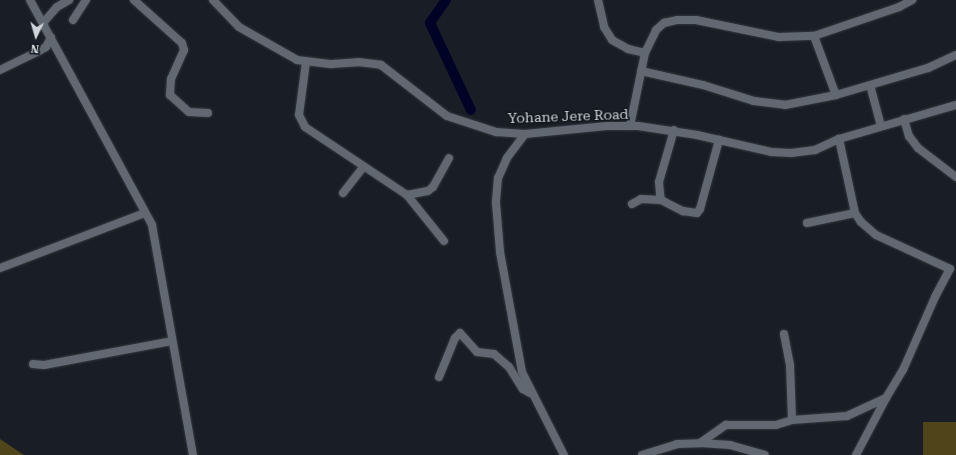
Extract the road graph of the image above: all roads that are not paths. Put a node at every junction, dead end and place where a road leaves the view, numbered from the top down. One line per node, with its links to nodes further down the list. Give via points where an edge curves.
1 (30, 0): 9 (street)
2 (69, 0): 9 (street, via 57,7)
3 (86, 0): 8 (street)
4 (134, 0): 22 (street, via 182,43 184,50 171,79 170,94 189,112)
5 (213, 0): 14 (street, Yohane Jere Road, via 239,27 297,60)
6 (598, 0): 12 (street, via 604,27 612,40 628,49)
7 (912, 0): 11 (street, via 899,7)
8 (73, 20)
9 (43, 23): 10 (street)
10 (50, 36): 15 (street, via 46,47); 37 (street)
11 (814, 36): 12 (street, via 779,37 696,20 677,20 664,23 656,30); 18 (street)
12 (644, 53): 16 (street)
13 (956, 55): 17 (street, via 928,68)
14 (306, 62): 27 (street, Yohane Jere Road, via 358,62 381,65 447,116 496,132); 31 (street, via 299,114 301,120 316,135)
15 (0, 70)
16 (641, 71): 18 (street, via 703,84 770,104 785,105); 24 (street)
17 (870, 85): 18 (street); 25 (street)
18 (836, 95)
19 (956, 105): 20 (street, Yohane Jere Road)
20 (948, 107): 21 (street); 23 (street, Yohane Jere Road)
21 (956, 111)
22 (208, 113)
23 (904, 119): 25 (street, Yohane Jere Road); 32 (street, via 909,136 918,148)
24 (630, 126): 26 (street, Yohane Jere Road); 27 (street, Yohane Jere Road)
25 (881, 126): 28 (street, Yohane Jere Road)
26 (674, 130): 29 (street, Yohane Jere Road); 35 (street, via 659,182)
27 (525, 134): 47 (street, via 507,158 498,178 496,203 507,301 522,372)
28 (839, 139): 29 (street, Yohane Jere Road, via 815,150 791,153 758,150); 38 (street)
29 (719, 140): 35 (street, via 697,213 684,211)
30 (449, 158): 34 (street, via 433,187 428,191)
31 (363, 167): 33 (street); 34 (street)
32 (956, 178)
33 (343, 193)
34 (407, 195): 40 (street)
35 (661, 200): 36 (street, via 641,199)
36 (632, 204)
37 (145, 212): 41 (street); 44 (street, via 152,225)
38 (855, 213): 39 (street); 42 (street, via 876,235)
39 (806, 223)
40 (444, 241)
41 (0, 268)
42 (953, 271): 48 (street, via 935,297 903,370)
43 (784, 334): 49 (street, via 790,364)
44 (172, 340): 45 (street, via 44,365); 51 (street)
45 (33, 364)
46 (439, 377): 47 (street, via 455,338 460,333 477,352 494,354 509,367 523,389)
47 (531, 393): 52 (street)
48 (886, 398): 49 (street, via 847,416); 55 (street)
49 (792, 420): 50 (street, via 776,425 726,425)
50 (700, 443): 53 (street, via 677,444); 54 (street, via 730,445)
51 (193, 455)
52 (564, 455)
53 (642, 455)
54 (765, 455)
55 (856, 455)

